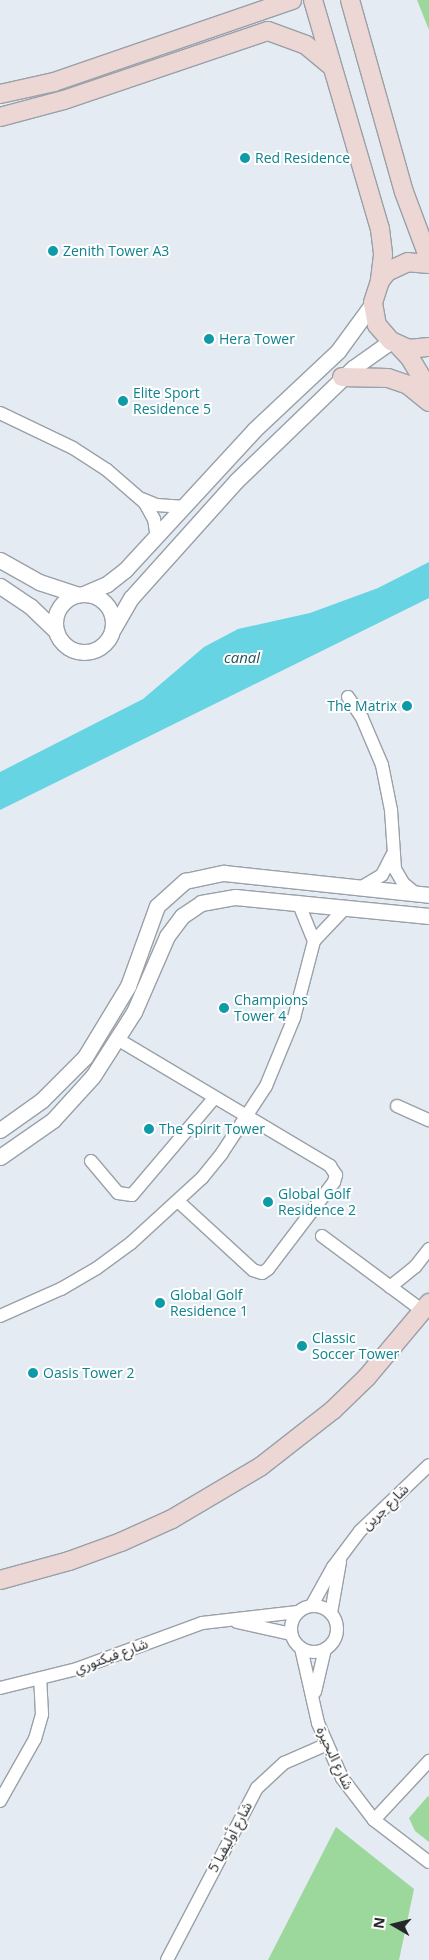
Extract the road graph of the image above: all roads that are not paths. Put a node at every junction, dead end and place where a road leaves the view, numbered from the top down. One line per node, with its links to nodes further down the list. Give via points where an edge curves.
1 (292, 0): 4 (main road)
2 (313, 0): 5 (main road)
3 (350, 0): 8 (main road)
4 (268, 5): 6 (main road, via 54,82)
5 (331, 66): 7 (main road, via 306,45 268,31 64,100); 12 (main road, via 380,229 383,255)
6 (0, 94)
7 (0, 117)
8 (414, 218): 9 (main road); 10 (main road)
9 (429, 230)
10 (429, 259)
11 (429, 264): 12 (main road, via 408,262 397,266)
12 (380, 281): 13 (main road)
13 (373, 303): 14 (main road, via 377,325); 21 (street, via 338,351 254,430)
14 (395, 343): 15 (main road, via 409,349); 16 (street); 17 (main road, via 410,358)
15 (429, 347)
16 (342, 377): 18 (main road, via 388,378 408,385); 26 (street, via 188,532 131,598)
17 (429, 390)
18 (429, 402)
19 (0, 413): 20 (street, via 73,448 107,470)
20 (140, 498): 21 (street, via 156,505); 22 (street, via 154,519)
21 (182, 507): 22 (street)
22 (157, 537): 25 (street, via 117,578)
23 (0, 560): 25 (street, via 39,582)
24 (0, 586): 27 (street, via 30,606)
25 (81, 594): 26 (street, via 104,601 110,609); 27 (street, via 58,609)
26 (113, 629): 27 (street, via 103,645 86,652 68,647)
27 (56, 632)
28 (348, 697): 29 (street, via 362,718 382,764 391,810)
29 (392, 853): 30 (street, via 382,874); 31 (street, via 398,877)
30 (362, 887): 31 (street); 41 (street, via 224,872 194,878 176,886 150,918 128,986 103,1032 64,1080)
31 (422, 894)
32 (298, 902): 33 (street); 35 (street); 36 (street, via 224,897 191,908 167,936)
33 (346, 907): 34 (street); 35 (street)
34 (429, 916)
35 (314, 941): 39 (street, via 288,1036 266,1086)
36 (119, 1040): 37 (street); 42 (street, via 74,1099 53,1120)
37 (215, 1097): 39 (street); 43 (street, via 132,1195 118,1193)
38 (397, 1106): 40 (street)
39 (247, 1116): 44 (street, via 222,1153); 44 (street, via 330,1166 336,1175 268,1269 262,1272 253,1270)
40 (429, 1120)
41 (0, 1130)
42 (0, 1157)
43 (91, 1161)
44 (179, 1202): 49 (street, via 97,1268 61,1289)
45 (322, 1236): 47 (street)
46 (429, 1249): 47 (street, via 415,1267)
47 (390, 1287): 48 (street)
48 (426, 1307): 52 (main road, via 367,1377 340,1403 260,1467 172,1519 121,1542 69,1562)
49 (0, 1316)
50 (429, 1465): 51 (street, شارع جرين, via 369,1521)
51 (344, 1553): 53 (street, شارع جرين); 55 (street, شارع جرين)
52 (0, 1580)
53 (312, 1606): 54 (street); 55 (street)
54 (298, 1612): 56 (street, شارع فيكتوري); 57 (street, via 293,1618)
55 (331, 1613): 59 (street, via 337,1628)
56 (220, 1620): 57 (street, شارع فيكتوري, via 269,1627); 60 (street, شارع فيكتوري, via 190,1626)
57 (291, 1634): 58 (street)
58 (301, 1648): 59 (street, via 317,1652); 62 (street, شارع البحيرة)
59 (325, 1649): 62 (street, شارع البحيرة)
60 (40, 1680): 61 (street, شارع فيكتوري); 65 (street, via 42,1714 35,1739)
61 (0, 1688)
62 (314, 1710): 63 (street, شارع البحيرة)
63 (325, 1745): 66 (street, شارع البحيرة, via 354,1798); 68 (street, شارع أوليفيا 5, via 284,1764 257,1788)
64 (429, 1761): 66 (street)
65 (0, 1801)
66 (374, 1820): 67 (street, شارع البحيرة)
67 (429, 1862)
68 (167, 1960)

